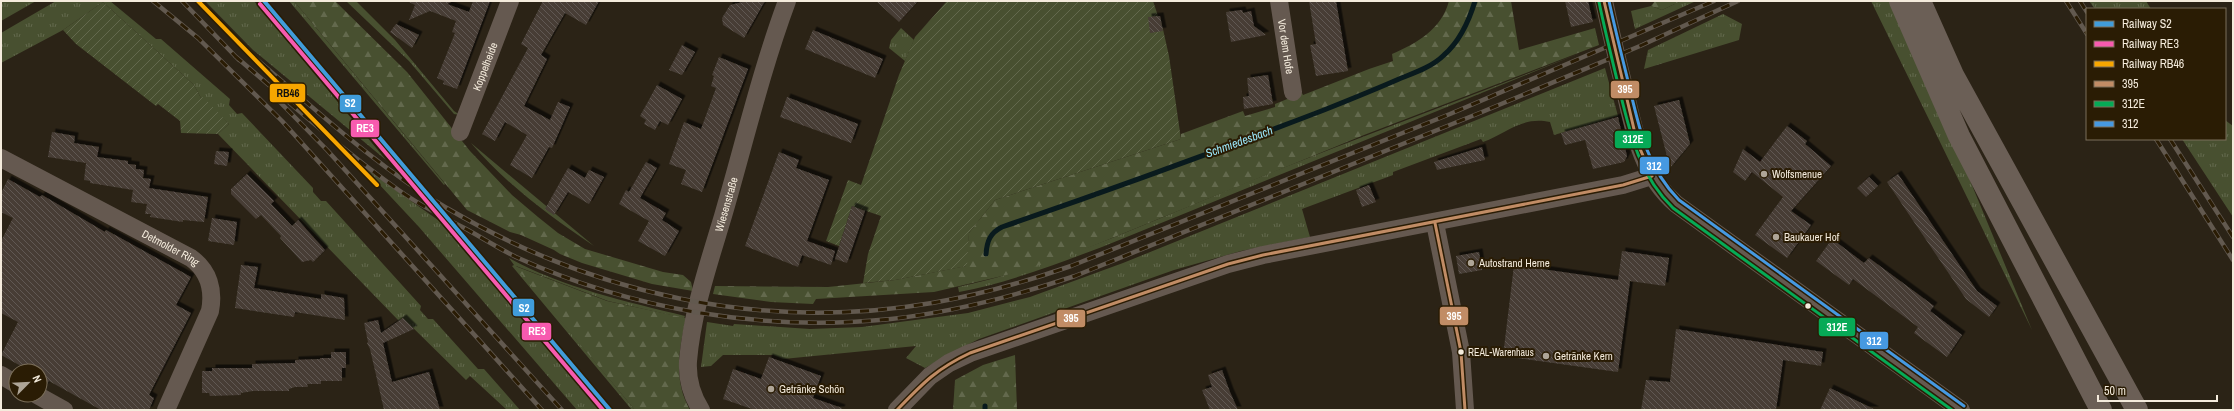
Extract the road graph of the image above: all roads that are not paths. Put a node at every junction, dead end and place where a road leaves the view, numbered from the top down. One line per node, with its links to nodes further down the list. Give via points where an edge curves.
1 (510, 1): 8 (street, Koppelheide)
2 (787, 1): 16 (street, Wiesenstraße, via 751,112 691,336 689,379)
3 (1279, 1): 7 (street, Vor dem Hofe)
4 (1604, 1): 10 (street, via 1637,142)
5 (1900, 1): 20 (highway, via 1959,136)
6 (1920, 1): 12 (highway, via 1953,75)
7 (1293, 92)
8 (460, 132)
9 (1, 158): 15 (street, Detmolder Ring, via 191,258 204,270 210,283 210,311)
10 (1652, 176): 11 (street, via 1623,186); 19 (street, via 1661,190 1676,204)
11 (1435, 223): 17 (street, via 1263,255 1228,264 1024,333 949,363 930,376); 18 (street, via 1461,352)
12 (2122, 382): 21 (highway); 22 (highway)
13 (48, 401): 14 (street)
14 (64, 410)
15 (166, 410)
16 (701, 410)
17 (897, 410)
18 (1465, 410)
19 (1961, 410)
20 (2101, 410)
21 (2137, 410)
22 (2150, 410)

